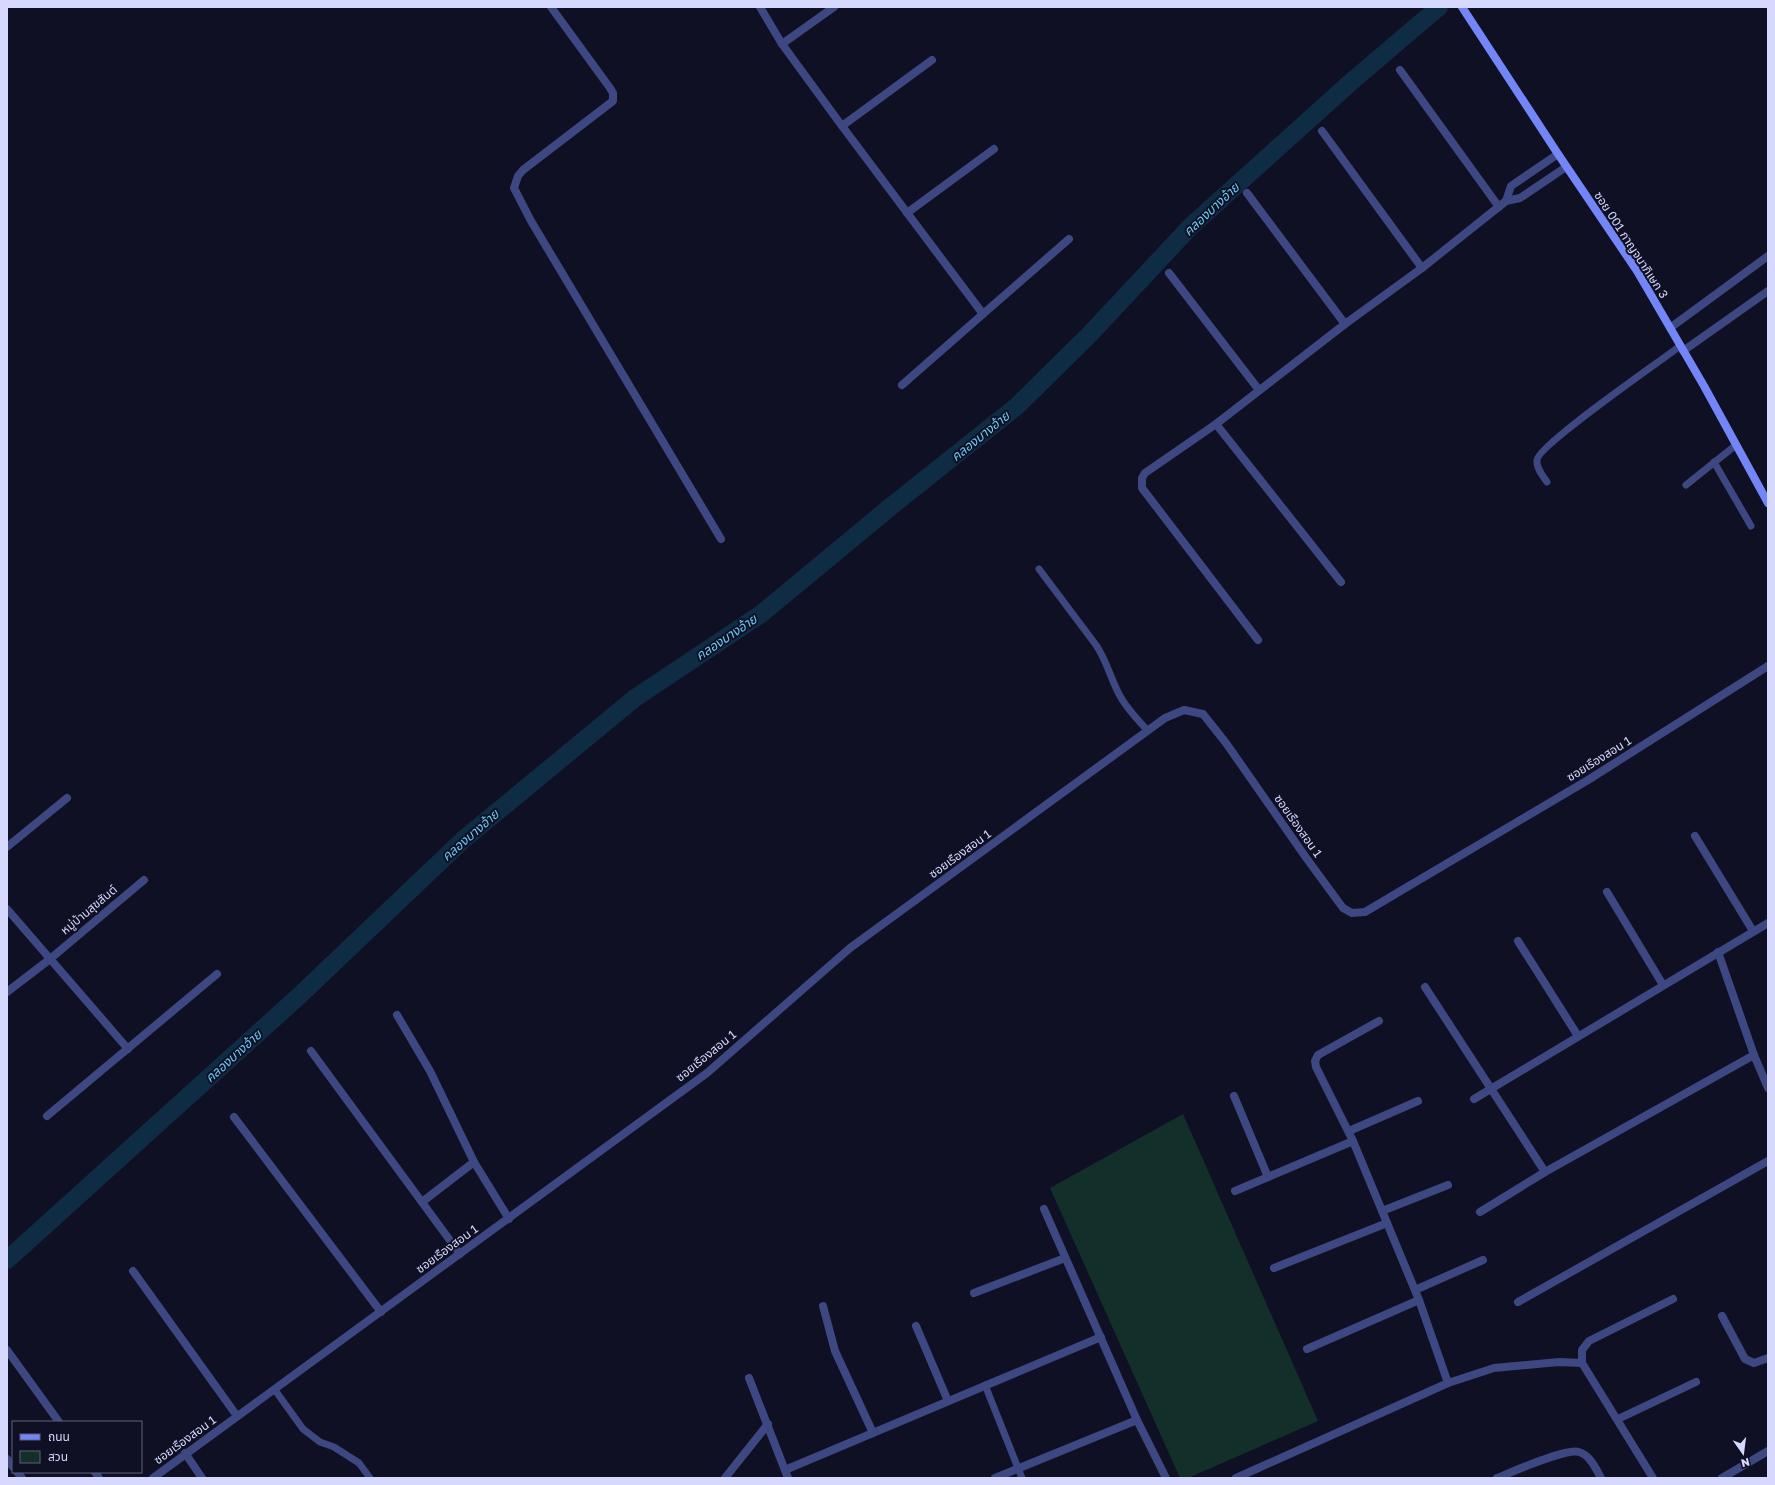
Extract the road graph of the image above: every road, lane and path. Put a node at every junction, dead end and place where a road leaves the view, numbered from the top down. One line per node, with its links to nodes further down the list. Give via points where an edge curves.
1 (551, 7): 35 (street, via 610,88 613,101 522,170 514,188 531,222)
2 (760, 7): 5 (street)
3 (834, 7): 5 (street)
4 (1462, 7): 11 (street, ซอย 001 กาญจนาภิเษก 3)
5 (782, 44): 8 (street)
6 (932, 60): 8 (street)
7 (1400, 70): 15 (street)
8 (842, 126): 16 (street)
9 (1322, 131): 19 (street)
10 (994, 149): 16 (street)
11 (1558, 154): 12 (street, ซอย 001 กาญจนาภิเษก 3); 14 (street, via 1511,186)
12 (1566, 167): 14 (street, via 1520,198); 24 (street, ซอย 001 กาญจนาภิเษก 3, via 1637,271)
13 (1247, 194): 23 (street)
14 (1506, 202): 15 (street)
15 (1499, 207): 19 (street)
16 (907, 213): 22 (street)
17 (1069, 239): 22 (street)
18 (1768, 256): 24 (street)
19 (1422, 268): 23 (street)
20 (1169, 272): 27 (street)
21 (1768, 291): 25 (street)
22 (983, 314): 26 (street)
23 (1345, 324): 27 (street)
24 (1670, 328): 25 (street, ซอย 001 กาญจนาภิเษก 3)
25 (1682, 348): 29 (street, ซอย 001 กาญจนาภิเษก 3); 31 (lane, via 1570,427 1539,453 1538,467)
26 (902, 385)
27 (1259, 390): 28 (street)
28 (1216, 424): 37 (street); 38 (street, via 1145,472 1142,488)
29 (1736, 445): 30 (lane); 33 (street, ซอย 001 กาญจนาภิเษก 3)
30 (1714, 462): 32 (lane); 34 (lane)
31 (1547, 482)
32 (1686, 485)
33 (1768, 503)
34 (1751, 526)
35 (721, 538)
36 (1039, 569): 40 (lane, via 1096,645 1104,657 1120,696)
37 (1341, 582)
38 (1258, 640)
39 (1768, 666): 40 (street, ซอยเรืองสอน 1, via 1588,780 1364,912 1352,913 1343,908 1203,714 1184,710 1165,718)
40 (1148, 731): 81 (street, ซอยเรืองสอน 1, via 850,948 707,1073)
41 (66, 798): 43 (street)
42 (1695, 836): 48 (street)
43 (7, 847)
44 (144, 880): 51 (street, หมู่บ้านสุขสันต์)
45 (1607, 892): 53 (street)
46 (7, 909): 51 (street)
47 (1768, 923): 48 (street)
48 (1753, 932): 50 (street)
49 (1518, 941): 58 (street)
50 (1718, 952): 53 (street); 61 (street)
51 (50, 959): 55 (street, หมู่บ้านสุขสันต์); 59 (street)
52 (217, 974): 59 (street)
53 (1663, 985): 58 (street)
54 (1425, 987): 63 (street)
55 (7, 992)
56 (397, 1014): 72 (street, via 430,1071)
57 (1379, 1021): 69 (street, via 1318,1055 1315,1061)
58 (1578, 1036): 63 (street)
59 (128, 1049): 67 (street)
60 (311, 1051): 77 (street)
61 (1754, 1055): 62 (street); 73 (street)
62 (1768, 1088)
63 (1491, 1089): 65 (street); 73 (street)
64 (1234, 1096): 74 (street)
65 (1474, 1099)
66 (1418, 1101): 69 (street)
67 (47, 1116)
68 (234, 1117): 94 (street)
69 (1349, 1131): 70 (street)
70 (1353, 1141): 74 (street); 79 (street)
71 (1768, 1161): 92 (street)
72 (474, 1162): 77 (street); 81 (street)
73 (1546, 1172): 80 (street)
74 (1268, 1177): 76 (street)
75 (1448, 1185): 79 (street)
76 (1235, 1191)
77 (422, 1202): 83 (street)
78 (1044, 1209): 84 (street)
79 (1382, 1211): 82 (street)
80 (1480, 1212)
81 (509, 1219): 83 (street, ซอยเรืองสอน 1)
82 (1387, 1223): 86 (street); 88 (street)
83 (460, 1254): 94 (street, ซอยเรืองสอน 1)
84 (1065, 1258): 89 (street); 97 (street)
85 (1483, 1260): 88 (street)
86 (1274, 1268)
87 (133, 1271): 108 (street)
88 (1414, 1290): 91 (street)
89 (974, 1293)
90 (1673, 1299): 101 (street, via 1589,1341 1582,1350)
91 (1419, 1300): 98 (street); 104 (street)
92 (1518, 1302)
93 (822, 1306): 113 (street, via 834,1351)
94 (381, 1312): 106 (street, ซอยเรืองสอน 1)
95 (1722, 1316): 100 (street, via 1745,1359 1754,1363)
96 (916, 1326): 107 (street)
97 (1101, 1337): 105 (street); 110 (street)
98 (1307, 1348)
99 (7, 1350): 111 (street)
100 (1768, 1358)
101 (1582, 1363): 104 (street, via 1559,1362 1494,1368); 109 (street)
102 (749, 1378): 112 (street)
103 (1696, 1382): 109 (street)
104 (1448, 1383): 125 (street)
105 (985, 1385): 107 (street); 116 (lane)
106 (274, 1390): 108 (street, ซอยเรืองสอน 1); 120 (lane, via 303,1429 320,1442 334,1447 359,1464)
107 (948, 1401): 113 (street)
108 (237, 1416): 115 (street, ซอยเรืองสอน 1)
109 (1618, 1419): 128 (street)
110 (1137, 1420): 116 (street); 124 (street)
111 (58, 1421)
112 (768, 1424): 117 (street); 121 (street)
113 (873, 1433): 117 (street)
114 (1768, 1451): 129 (street)
115 (185, 1453): 118 (street, ซอยเรืองสอน 1); 119 (street)
116 (1018, 1468): 122 (street); 123 (lane)
117 (787, 1474)
118 (153, 1478)
119 (202, 1478)
120 (370, 1478)
121 (725, 1478)
122 (995, 1478)
123 (1022, 1478)
124 (1166, 1478)
125 (1236, 1478)
126 (1497, 1478): 127 (street, via 1564,1453 1579,1452 1590,1460)
127 (1601, 1478)
128 (1653, 1478)
129 (1722, 1478)

